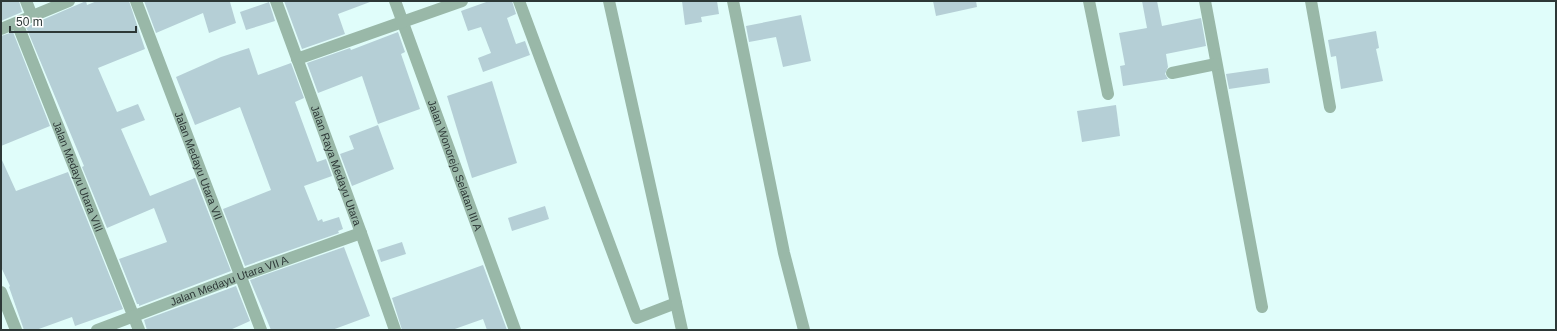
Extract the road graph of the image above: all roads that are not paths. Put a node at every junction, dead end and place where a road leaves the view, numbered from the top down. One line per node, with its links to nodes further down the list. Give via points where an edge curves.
1 (26, 1): 13 (street)
2 (69, 1): 13 (street)
3 (136, 1): 23 (street, Jalan Medayu Utara VII)
4 (276, 1): 17 (street, Jalan Raya Medayu Utara)
5 (395, 1): 14 (street, Jalan Wonorejo Selatan III A)
6 (462, 1): 14 (street)
7 (518, 1): 25 (street, via 637,318)
8 (609, 1): 25 (street)
9 (733, 1): 35 (street, via 784,253)
10 (1089, 1): 20 (street)
11 (1204, 1): 18 (street)
12 (1310, 1): 21 (street)
13 (32, 16): 15 (street)
14 (403, 22): 17 (street); 33 (street, Jalan Wonorejo Selatan III A)
15 (17, 23): 16 (street); 27 (street, Jalan Medayu Utara VIII)
16 (1, 29)
17 (297, 59): 22 (street, Jalan Raya Medayu Utara)
18 (1216, 64): 19 (street); 26 (street)
19 (1172, 73)
20 (1108, 94)
21 (1330, 107)
22 (361, 233): 23 (street, Jalan Medayu Utara VII A); 32 (street, Jalan Raya Medayu Utara)
23 (240, 276): 27 (street, Jalan Medayu Utara VII A); 31 (street, Jalan Medayu Utara VII)
24 (1, 292): 28 (street)
25 (676, 303): 34 (street)
26 (1262, 307)
27 (134, 315): 29 (street, Jalan Medayu Utara VII A); 30 (street, Jalan Medayu Utara VIII)
28 (16, 330)
29 (97, 330)
30 (139, 330)
31 (261, 330)
32 (395, 330)
33 (515, 330)
34 (682, 330)
35 (804, 330)

